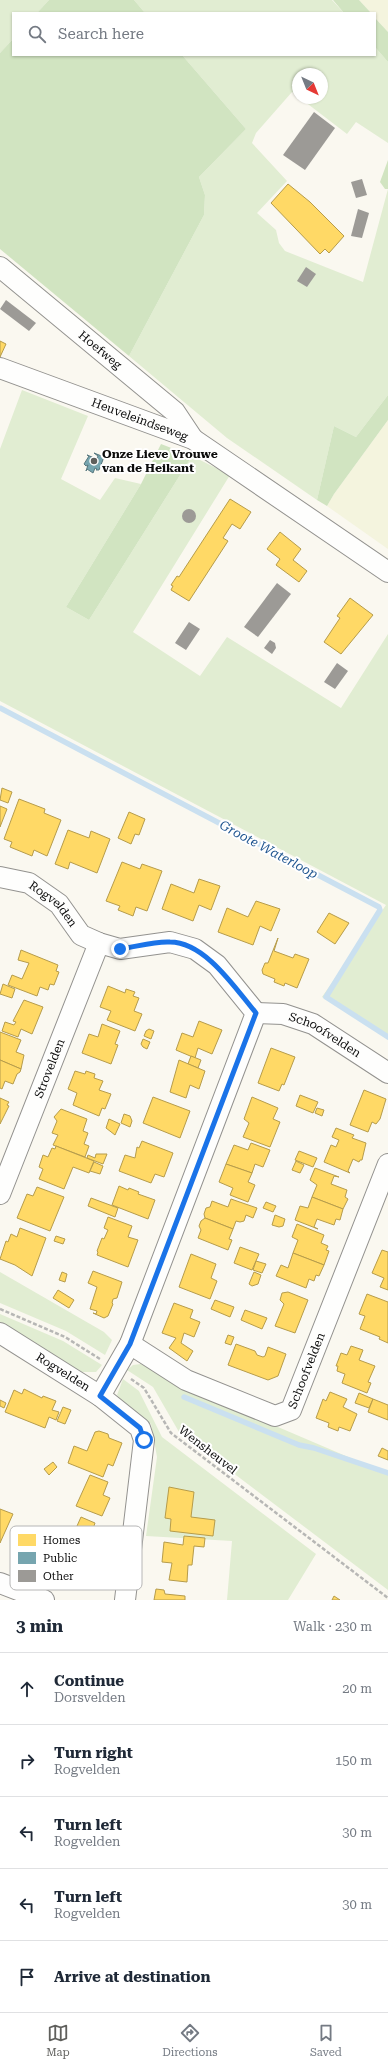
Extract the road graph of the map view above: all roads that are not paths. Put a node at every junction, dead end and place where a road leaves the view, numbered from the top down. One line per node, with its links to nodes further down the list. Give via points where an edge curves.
1 (0, 267): 3 (street, Hoefweg, via 175,412)
2 (0, 368): 3 (street, Heuveleindseweg)
3 (193, 439): 4 (street, Heuveleindseweg)
4 (388, 572)
5 (0, 877): 6 (street, Rogvelden, via 29,883 59,904 81,935)
6 (99, 943): 7 (street, Rogvelden, via 120,949 170,942 195,949 217,965); 10 (street, Strovelden)
7 (256, 1013): 8 (street, Schoofvelden, via 283,1014 313,1024); 12 (street, Rogvelden)
8 (388, 1073)
9 (388, 1164): 12 (street, Schoofvelden, via 291,1410 275,1416 186,1380)
10 (0, 1194)
11 (0, 1333): 13 (street, Rogvelden)
12 (130, 1344): 13 (street, Rogvelden)
13 (100, 1396): 14 (street, via 140,1428 144,1440)
14 (134, 1526)
15 (0, 1583): 17 (street)
16 (127, 1590): 19 (street)
17 (17, 1595): 18 (street)
18 (44, 1600)
19 (126, 1600)

